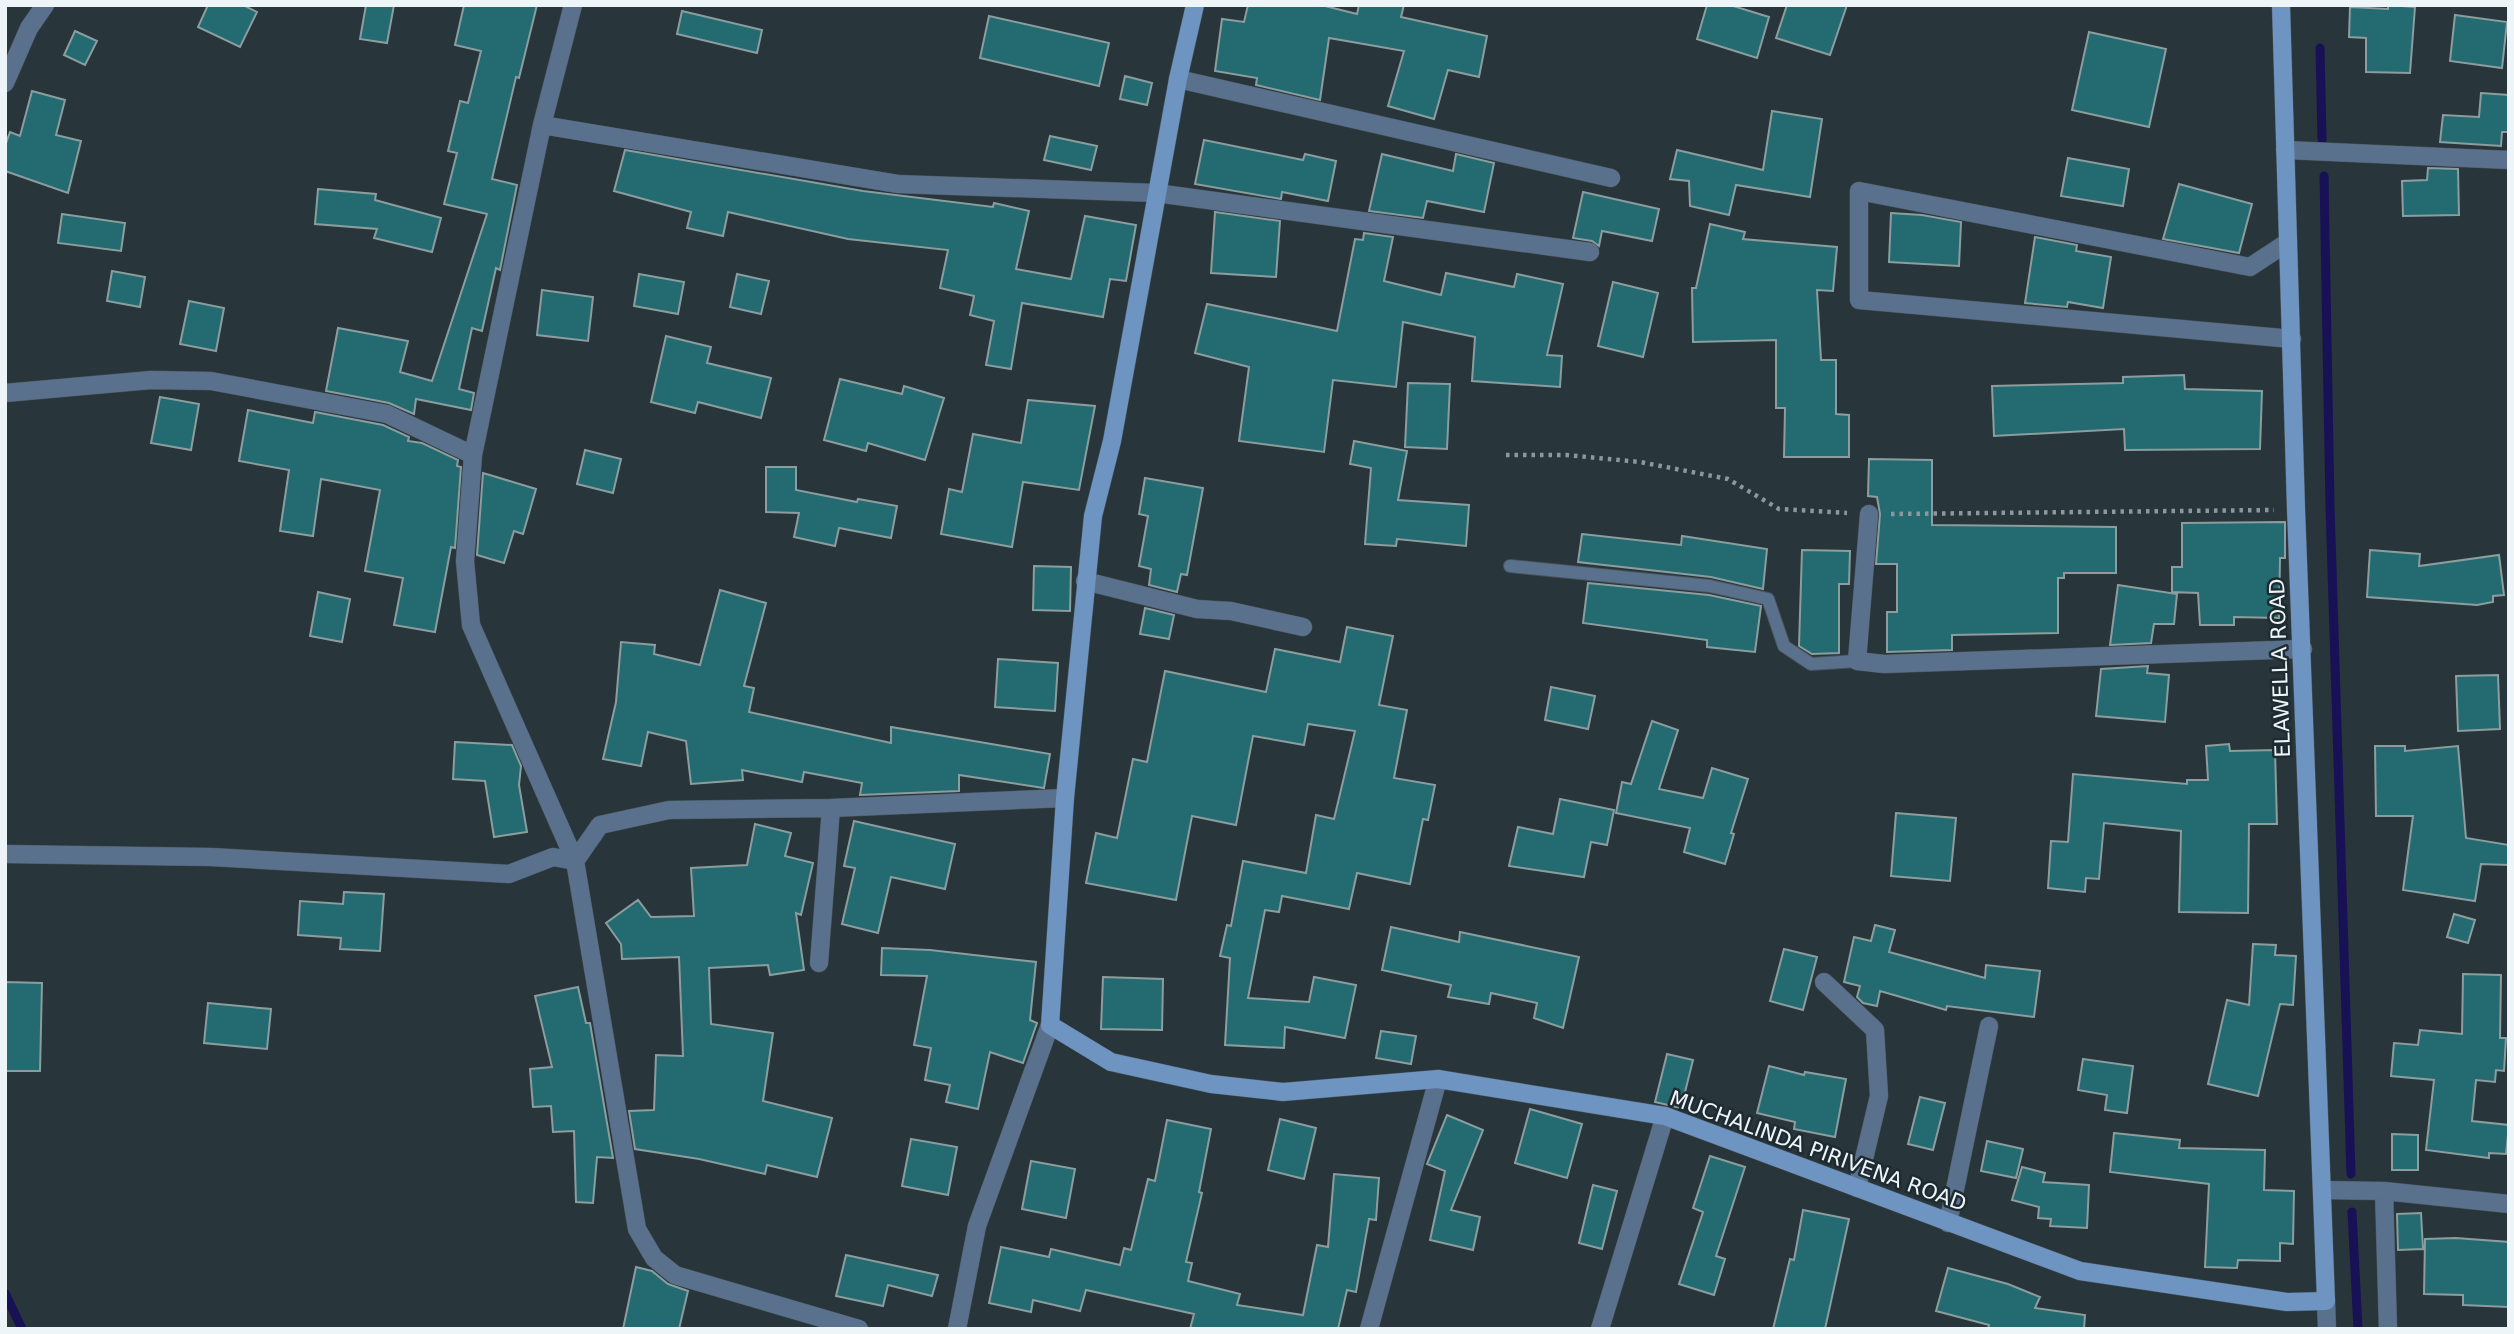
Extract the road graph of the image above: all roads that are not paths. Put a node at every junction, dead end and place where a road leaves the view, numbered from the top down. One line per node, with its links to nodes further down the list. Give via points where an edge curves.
1 (45, 5): 6 (street, via 29,28)
2 (572, 5): 7 (street)
3 (1195, 5): 5 (street)
4 (2281, 5): 8 (street, ELAWELLA ROAD)
5 (1178, 79): 10 (street); 11 (street)
6 (5, 83)
7 (542, 125): 11 (street, via 898,184); 16 (street)
8 (2286, 150): 9 (street); 12 (street, ELAWELLA ROAD)
9 (2509, 160)
10 (1611, 178)
11 (1156, 193): 13 (street); 19 (street, via 1112,441 1093,516)
12 (2288, 242): 14 (street, ELAWELLA ROAD); 14 (street, via 2250,267 1859,191 1859,300)
13 (1590, 252)
14 (2292, 339): 21 (street, ELAWELLA ROAD)
15 (5, 393): 16 (street, via 151,380 211,381 387,414)
16 (474, 455): 26 (street, via 465,561 471,625)
17 (1869, 514): 22 (street)
18 (1510, 566): 22 (lane, via 1710,586 1768,599 1784,646 1811,664)
19 (1085, 581): 20 (street, via 1197,609 1231,611); 23 (street)
20 (1303, 627)
21 (2303, 649): 22 (street, via 1884,664); 34 (street, ELAWELLA ROAD)
22 (1857, 661)
23 (1065, 798): 24 (street); 29 (street)
24 (831, 808): 26 (street, via 669,810 600,825); 27 (street)
25 (5, 854): 26 (street, via 211,857 509,874 553,858)
26 (575, 861): 39 (street, via 636,1228 654,1258 675,1275)
27 (819, 963)
28 (1824, 982): 33 (street, via 1875,1030 1879,1096)
29 (1050, 1025): 31 (street, MUCHALINDA PIRIVENA ROAD, via 1111,1062 1211,1084 1283,1092); 40 (street, via 977,1226)
30 (1989, 1026): 37 (street)
31 (1438, 1079): 32 (street, MUCHALINDA PIRIVENA ROAD); 41 (street)
32 (1665, 1116): 33 (street, MUCHALINDA PIRIVENA ROAD); 42 (street)
33 (1857, 1188): 37 (street, MUCHALINDA PIRIVENA ROAD)
34 (2323, 1190): 35 (street); 38 (street, ELAWELLA ROAD)
35 (2384, 1191): 36 (street); 44 (street)
36 (2509, 1204)
37 (1948, 1223): 38 (street, MUCHALINDA PIRIVENA ROAD, via 2080,1271 2287,1302)
38 (2326, 1301): 43 (street, ELAWELLA ROAD)
39 (859, 1329)
40 (957, 1329)
41 (1370, 1329)
42 (1600, 1329)
43 (2328, 1329)
44 (2388, 1329)

